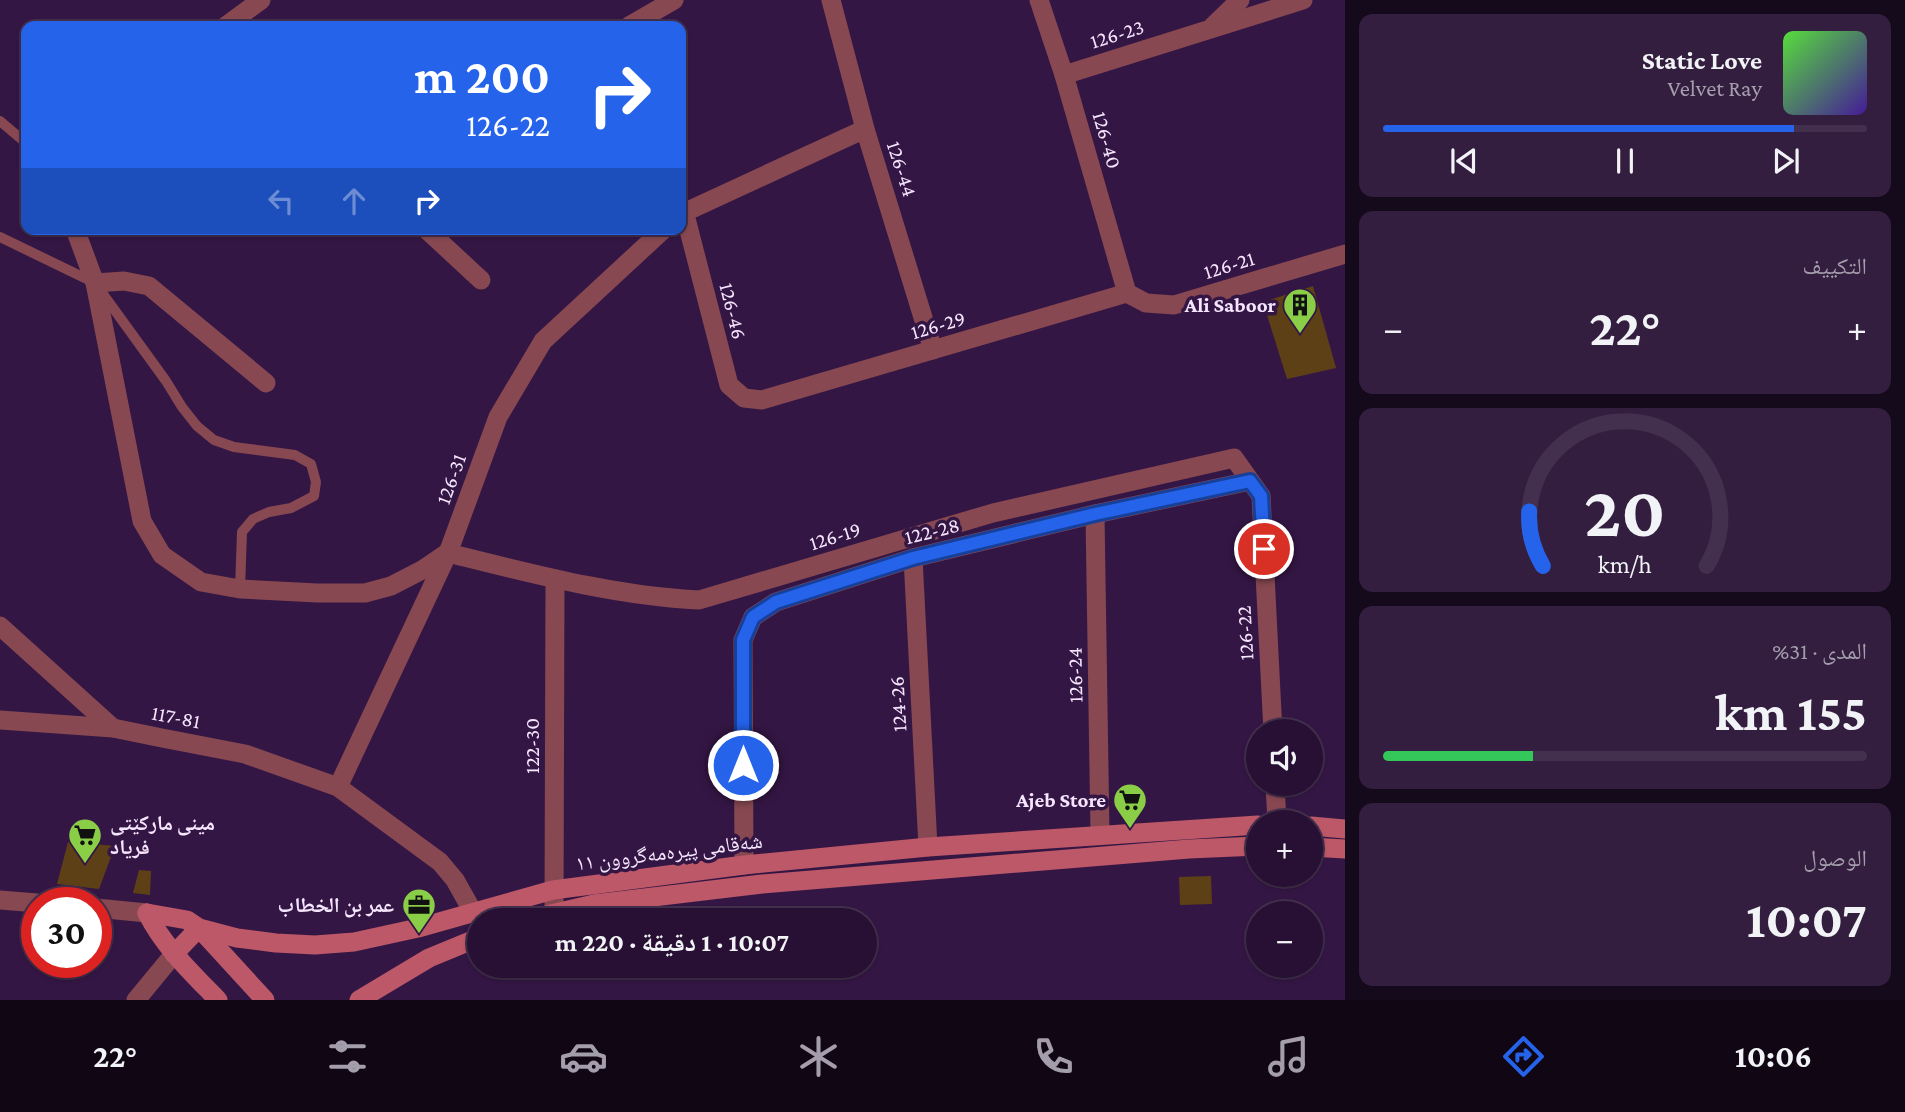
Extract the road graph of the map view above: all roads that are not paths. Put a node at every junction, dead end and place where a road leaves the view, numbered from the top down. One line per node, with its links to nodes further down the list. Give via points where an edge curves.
1 (261, 0): 7 (street)
2 (674, 0): 8 (street)
3 (831, 0): 12 (street, 126-44)
4 (1039, 0): 10 (street, 126-40)
5 (1240, 0): 9 (street)
6 (1303, 0): 9 (street, 126-23)
7 (233, 21)
8 (638, 21)
9 (1209, 29): 10 (street, 126-23)
10 (1064, 75): 23 (street, 126-40)
11 (0, 121): 13 (lane)
12 (865, 129): 14 (street); 24 (street, 126-44)
13 (21, 139)
14 (686, 211)
15 (686, 228): 26 (street, 126-46, via 729,385 744,398)
16 (77, 235): 22 (street)
17 (432, 235): 21 (street)
18 (658, 235): 30 (street, 126-31, via 543,341 498,417)
19 (0, 237): 22 (lane)
20 (1345, 254): 23 (street, 126-21, via 1174,305 1146,303)
21 (481, 280)
22 (95, 283): 25 (street, via 124,281 149,286); 33 (street, via 142,521 162,555 201,582); 33 (lane, via 197,426 214,440 295,455 311,464 314,496 253,519 242,532)
23 (1127, 293): 24 (street, 126-29)
24 (933, 350): 26 (street, 126-29)
25 (266, 383)
26 (762, 400)
27 (1234, 457): 28 (street, 126-22); 32 (street, 126-19, via 993,513 699,600 659,598)
28 (1250, 481): 29 (street, 122-28); 35 (street, 126-22, via 1261,496)
29 (1095, 514): 31 (street, 122-28); 42 (street, 126-24)
30 (448, 552): 32 (street, 126-19); 33 (street, via 391,586 365,593); 38 (street, 126-31)
31 (913, 558): 43 (street, 124-26); 47 (street, 122-28, via 776,602 753,617 743,640)
32 (555, 579): 48 (street, 122-30)
33 (240, 589)
34 (0, 626): 37 (street)
35 (1272, 719)
36 (0, 720): 37 (street, 117-81)
37 (113, 728): 38 (street, 117-81, via 245,754)
38 (338, 787): 51 (street, 117-81, via 440,862)
39 (1246, 826): 42 (main road, شەقامی پیرەمەگروون ١١)
40 (1323, 827): 41 (main road)
41 (1345, 829)
42 (1100, 834): 43 (main road, شەقامی پیرەمەگروون ١١)
43 (928, 847): 47 (main road, شەقامی پیرەمەگروون ١١)
44 (1246, 847): 54 (main road, شەقامی پیرەمەگروون ١١, via 762,884)
45 (1323, 848): 46 (main road)
46 (1345, 849)
47 (744, 865): 48 (main road, شەقامی پیرەمەگروون ١١)
48 (554, 890): 52 (main road, شەقامی پیرەمەگروون ١١); 53 (street, 122-30)
49 (0, 900): 50 (street)
50 (21, 902)
51 (471, 908)
52 (488, 908)
53 (554, 908)
54 (574, 908)
55 (112, 910): 56 (street, شەقامی پیرەمەگروون ١١)
56 (147, 913): 58 (main road, شەقامی پیرەمەگروون ١١, via 187,920); 60 (main road)
57 (467, 914): 58 (main road, شەقامی پیرەمەگروون ١١, via 354,942 315,945 237,938)
58 (199, 928): 60 (main road); 64 (main road)
59 (467, 942): 61 (main road, via 429,958)
60 (174, 954): 62 (street); 63 (main road)
61 (375, 993): 65 (main road)
62 (136, 1000)
63 (218, 1000)
64 (265, 1000)
65 (359, 1000)

